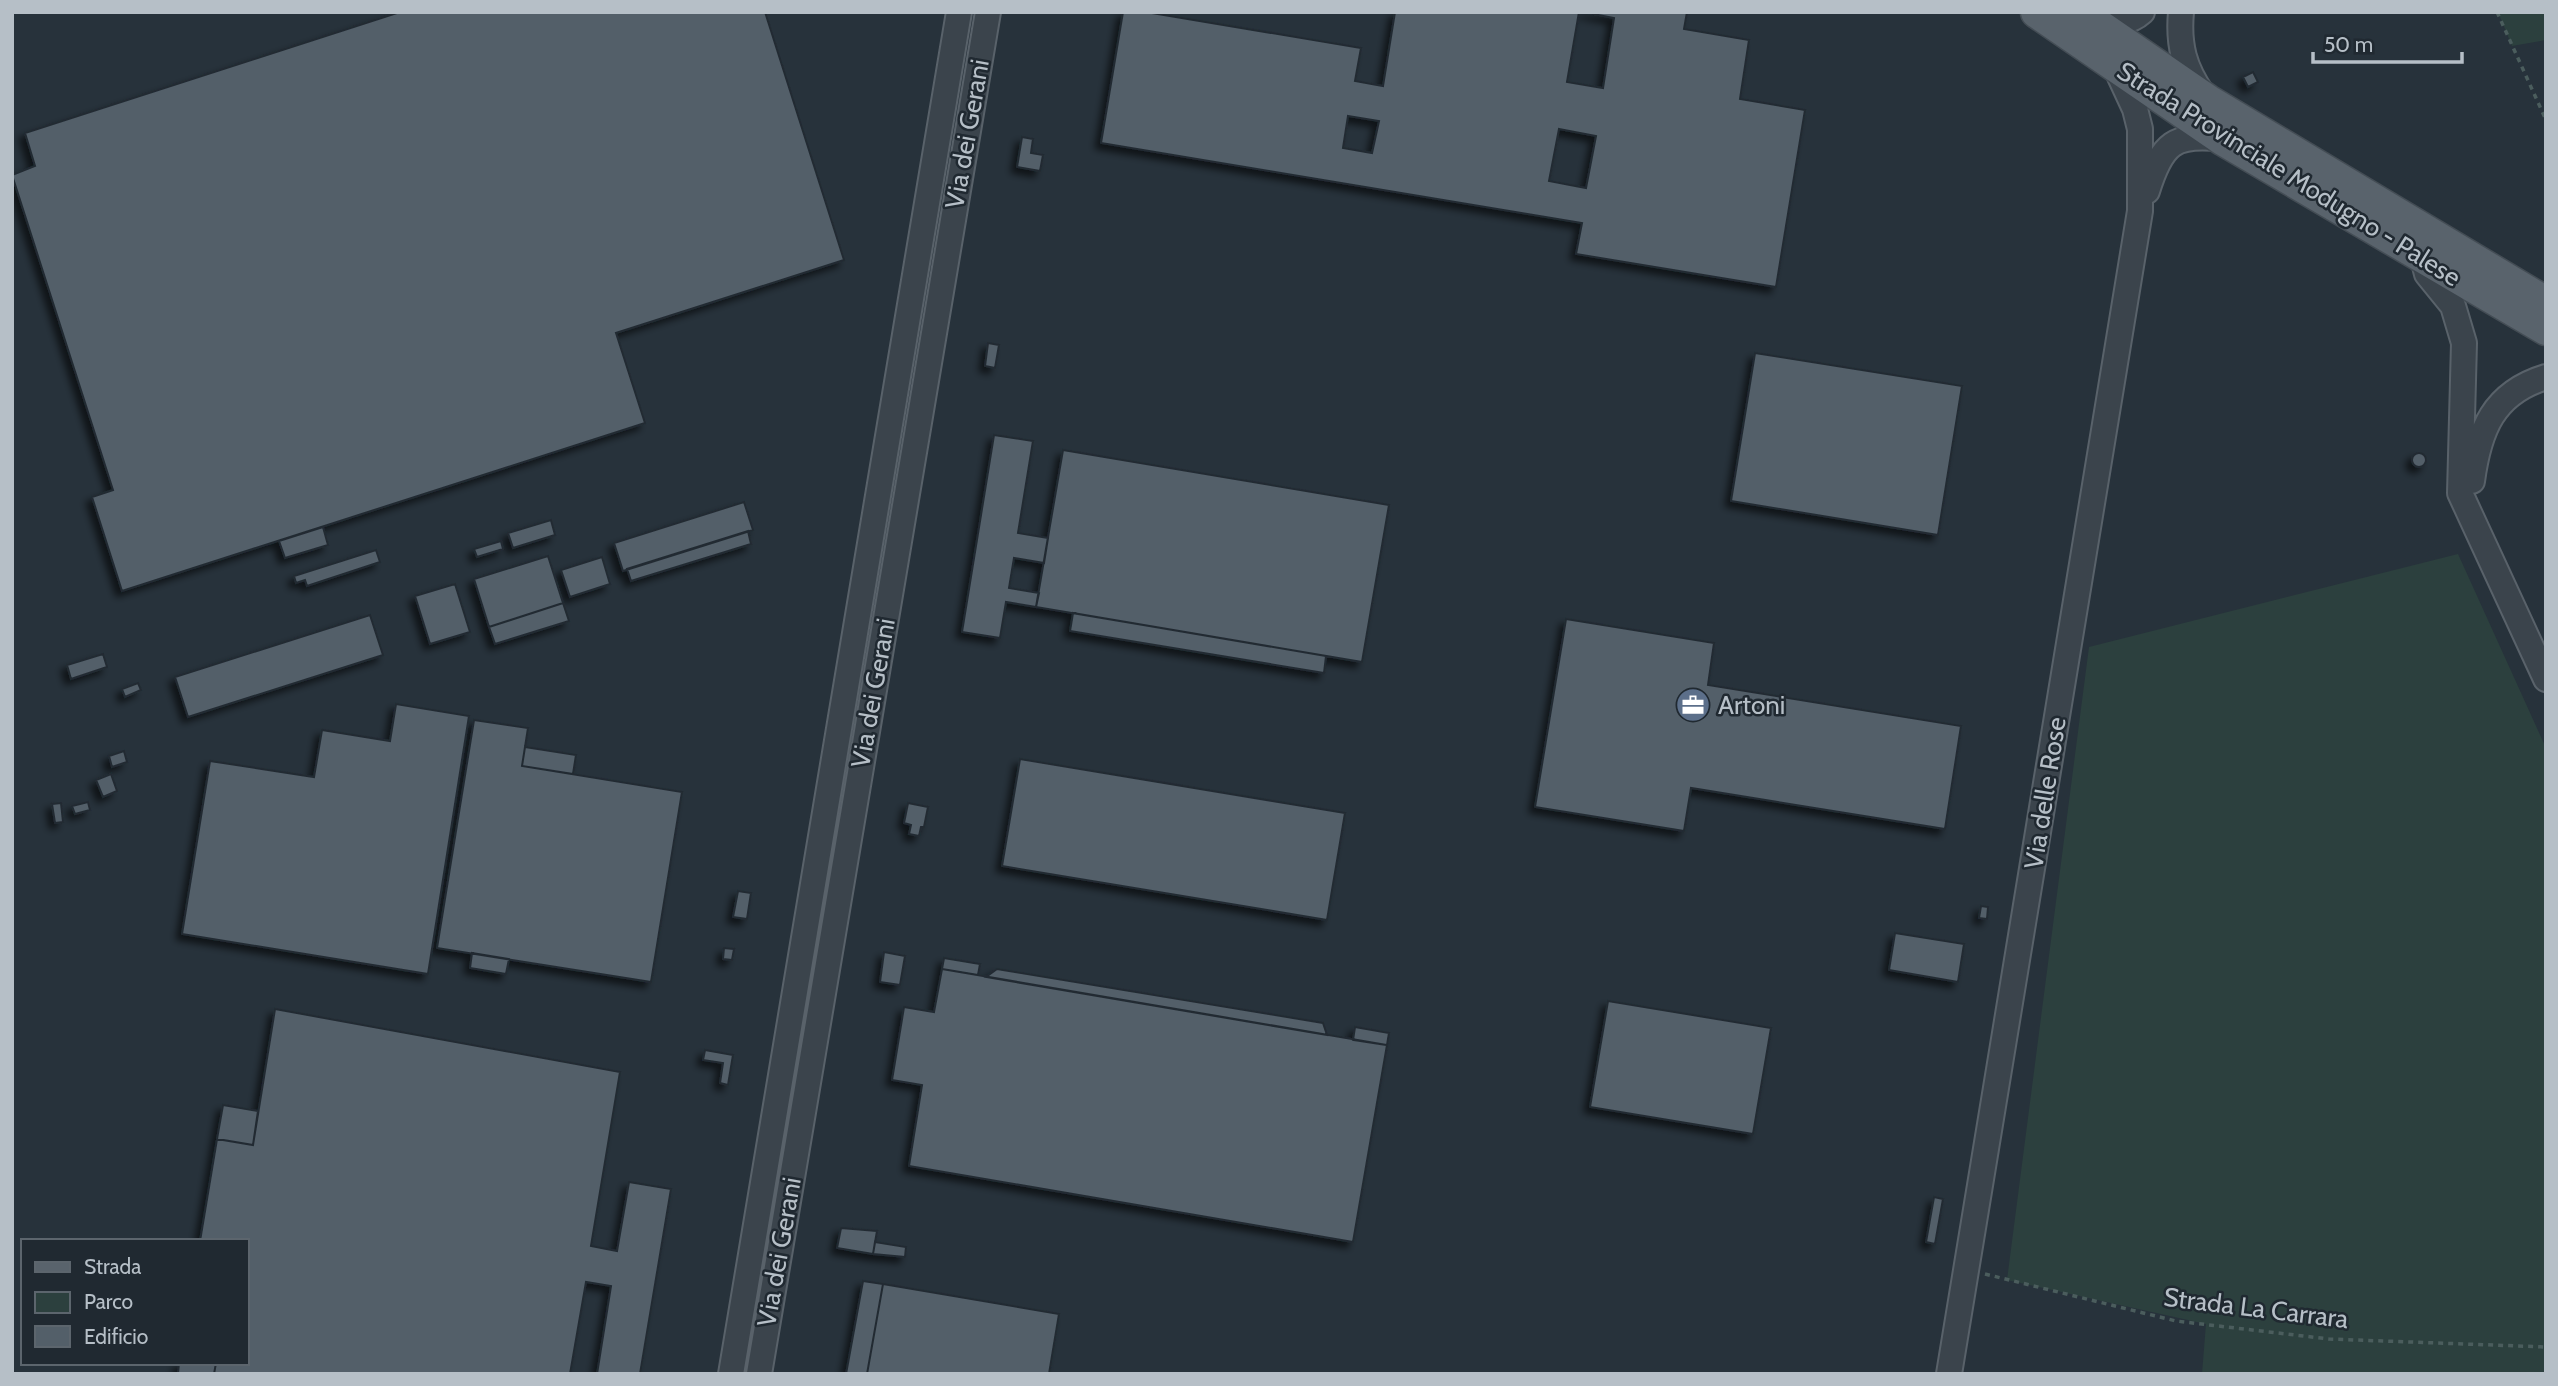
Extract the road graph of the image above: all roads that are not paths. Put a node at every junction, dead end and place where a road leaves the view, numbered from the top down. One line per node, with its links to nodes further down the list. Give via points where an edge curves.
1 (959, 12): 17 (street, Via dei Gerani)
2 (988, 12): 18 (street, Via dei Gerani)
3 (2037, 12): 7 (main road, Strada Provinciale Modugno - Palese)
4 (2142, 12): 6 (street, via 2113,24)
5 (2181, 12): 8 (street, via 2180,48 2190,76)
6 (2086, 18): 8 (main road, Strada Provinciale Modugno - Palese)
7 (2116, 68): 9 (main road, Strada Provinciale Modugno - Palese); 10 (street, via 2140,129)
8 (2208, 101): 12 (main road, Strada Provinciale Modugno - Palese)
9 (2224, 139): 10 (street, via 2195,136 2176,141 2160,159); 11 (main road, Strada Provinciale Modugno - Palese)
10 (2140, 211): 19 (street, Via delle Rose)
11 (2423, 258): 13 (main road, Strada Provinciale Modugno - Palese); 15 (street, via 2427,274 2453,306 2464,344 2459,493)
12 (2546, 303)
13 (2546, 329)
14 (2546, 377): 15 (street, via 2507,396 2487,421 2472,486)
15 (2476, 530): 16 (street)
16 (2546, 678)
17 (730, 1374)
18 (758, 1374)
19 (1949, 1374)

